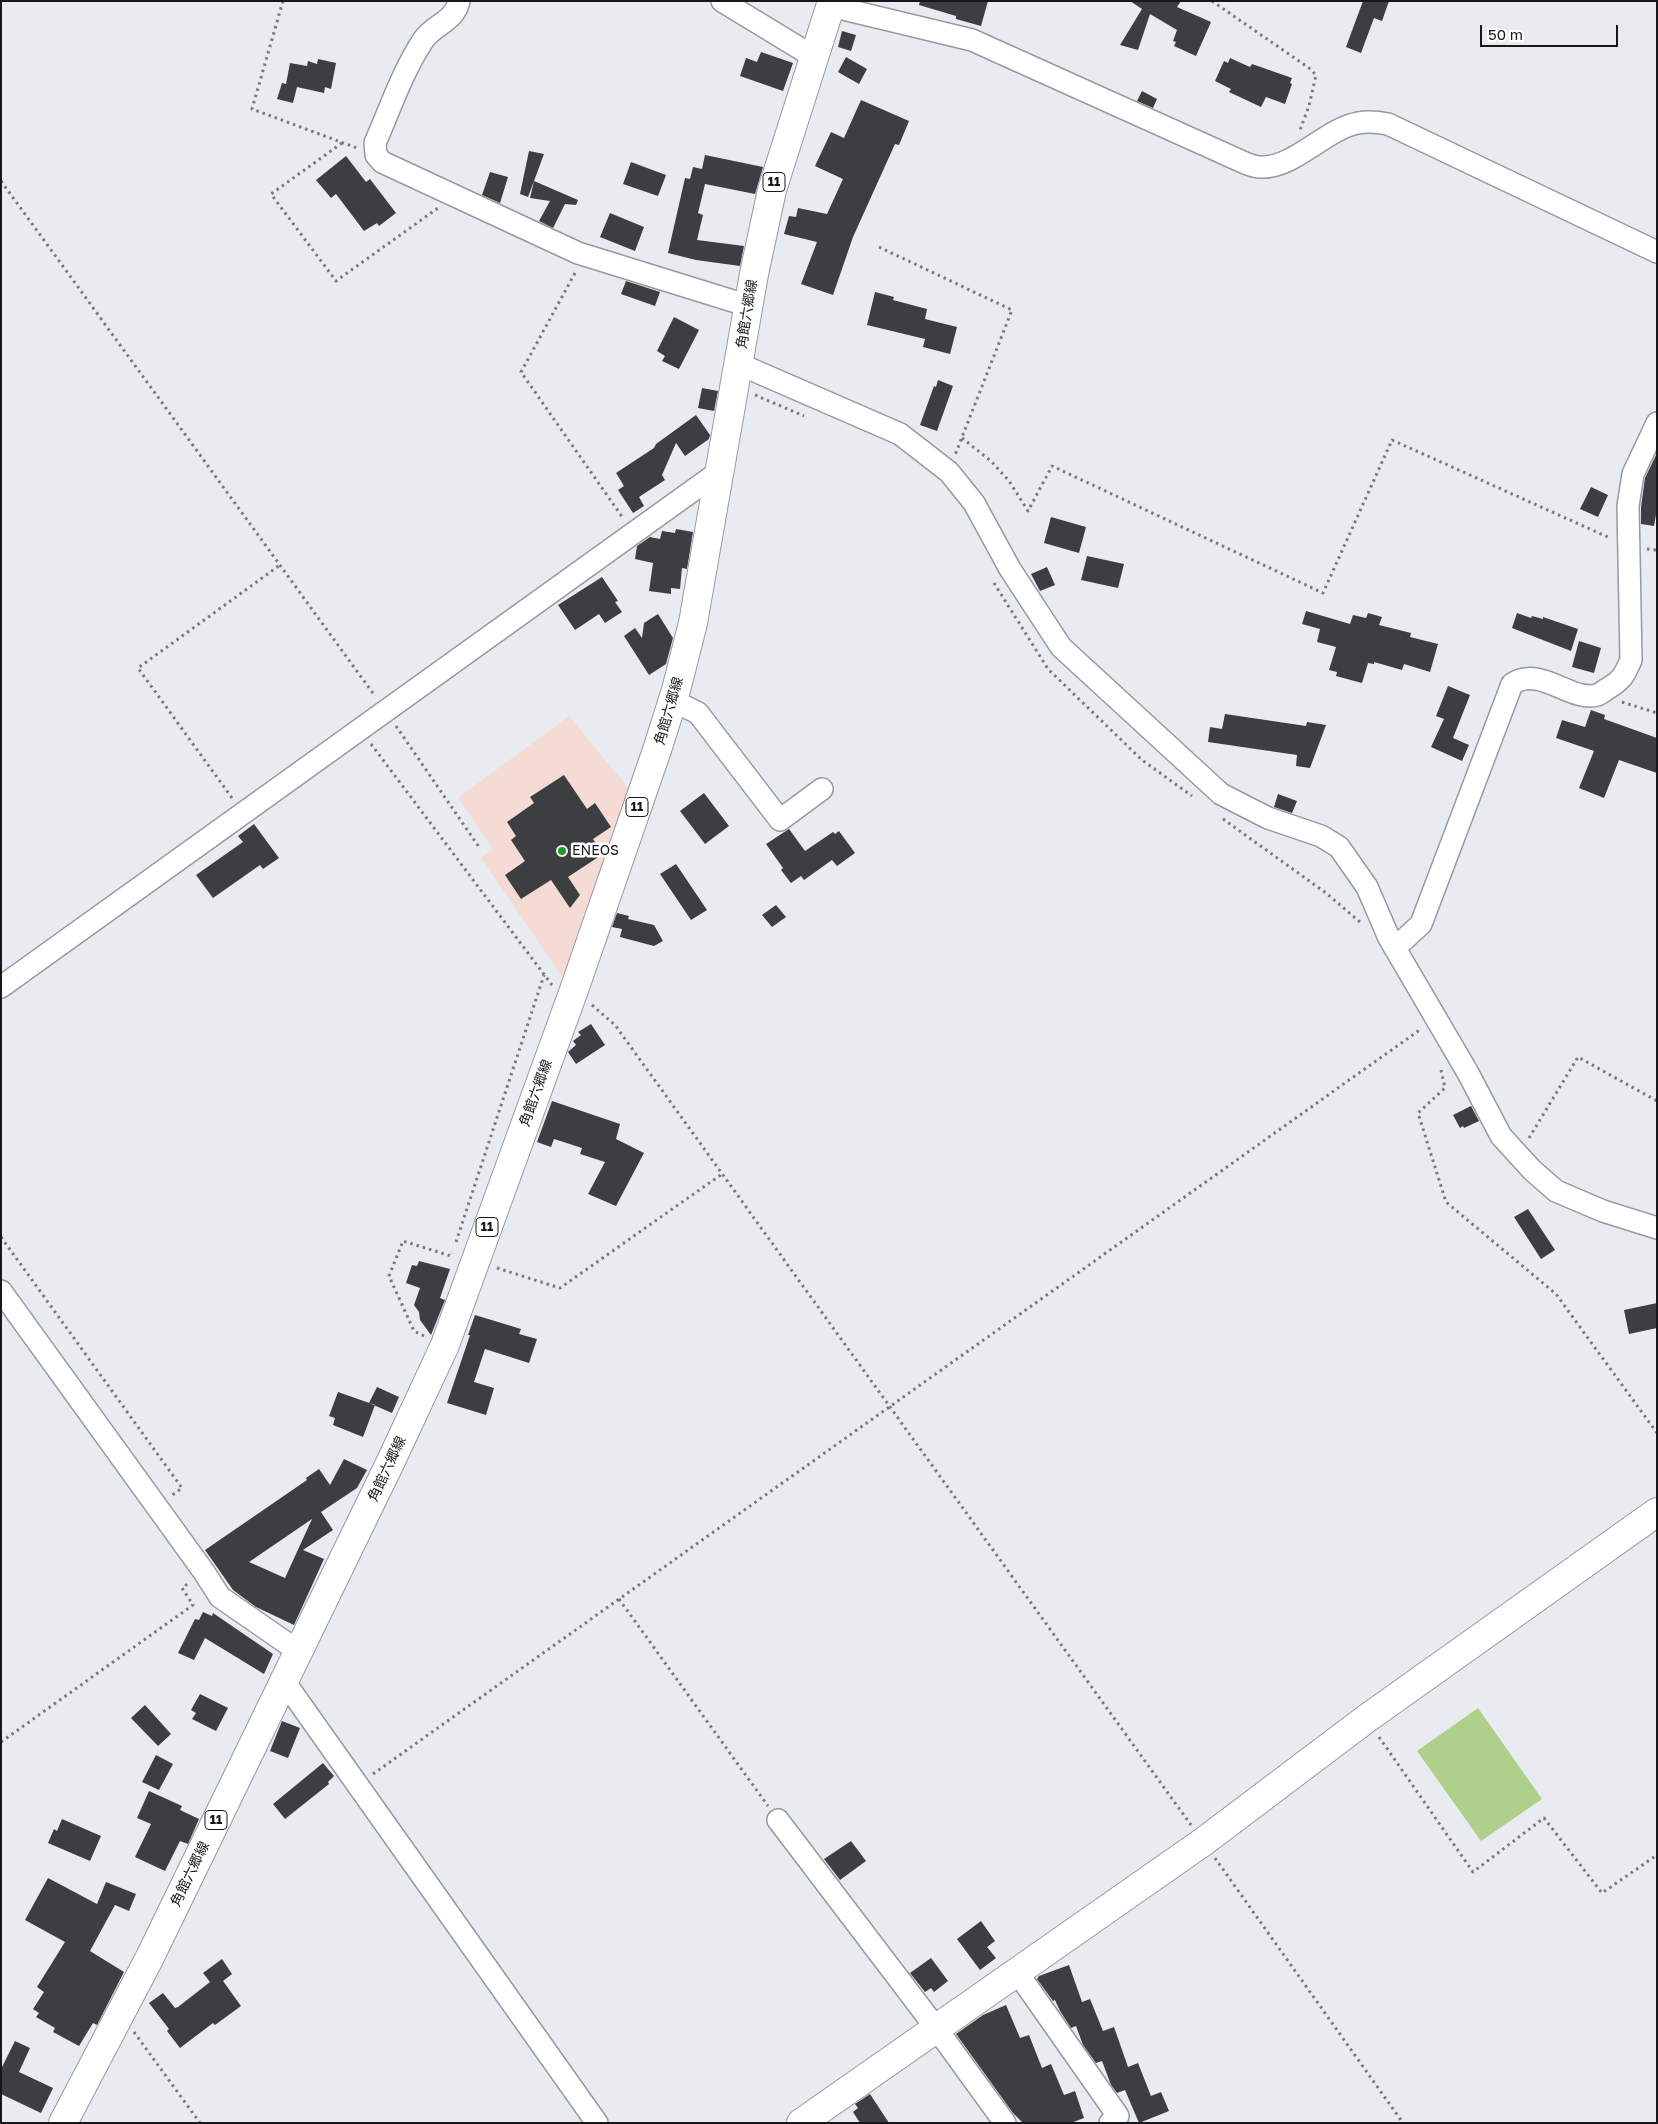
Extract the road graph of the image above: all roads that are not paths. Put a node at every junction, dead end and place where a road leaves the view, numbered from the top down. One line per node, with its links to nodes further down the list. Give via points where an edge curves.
1 (459, 1): 6 (street, via 457,11 426,36 415,52 375,143 376,155 382,162 585,255)
2 (722, 1): 4 (street)
3 (831, 4): 4 (main road, 角館六郷線 / 11); 5 (street, via 972,40 1260,167 1274,166 1356,123 1388,124)
4 (814, 57): 6 (main road, 角館六郷線 / 11, via 772,190)
5 (1657, 252)
6 (749, 306): 7 (main road, 角館六郷線 / 11)
7 (737, 375): 9 (main road, 角館六郷線 / 11); 12 (street, via 900,434 949,472 974,503 1010,569 1061,647 1221,794 1268,818 1321,836 1339,848 1367,887)
8 (1657, 423): 12 (street, via 1633,474 1628,506 1631,660 1622,679 1597,694 1585,695 1534,678 1520,679 1512,684 1421,924)
9 (720, 471): 10 (main road, 角館六郷線 / 11, via 693,623); 13 (street)
10 (672, 700): 11 (street, via 698,713 780,820); 17 (main road, 角館六郷線 / 11, via 571,998 445,1345)
11 (822, 789)
12 (1395, 948): 14 (street, via 1428,1024 1468,1073 1501,1136 1532,1170 1556,1190 1603,1211)
13 (1, 988)
14 (1657, 1228)
15 (1, 1291): 17 (street, via 220,1597)
16 (1657, 1512): 20 (main road, via 1366,1719 1203,1842)
17 (298, 1651): 18 (main road, 角館六郷線 / 11)
18 (284, 1681): 23 (main road, 角館六郷線 / 11, via 149,1959); 24 (street)
19 (778, 1820): 21 (street)
20 (1017, 1972): 21 (main road); 22 (street)
21 (936, 2028): 25 (main road); 26 (street)
22 (1117, 2121)
23 (62, 2123)
24 (597, 2123)
25 (801, 2123)
26 (1004, 2123)

